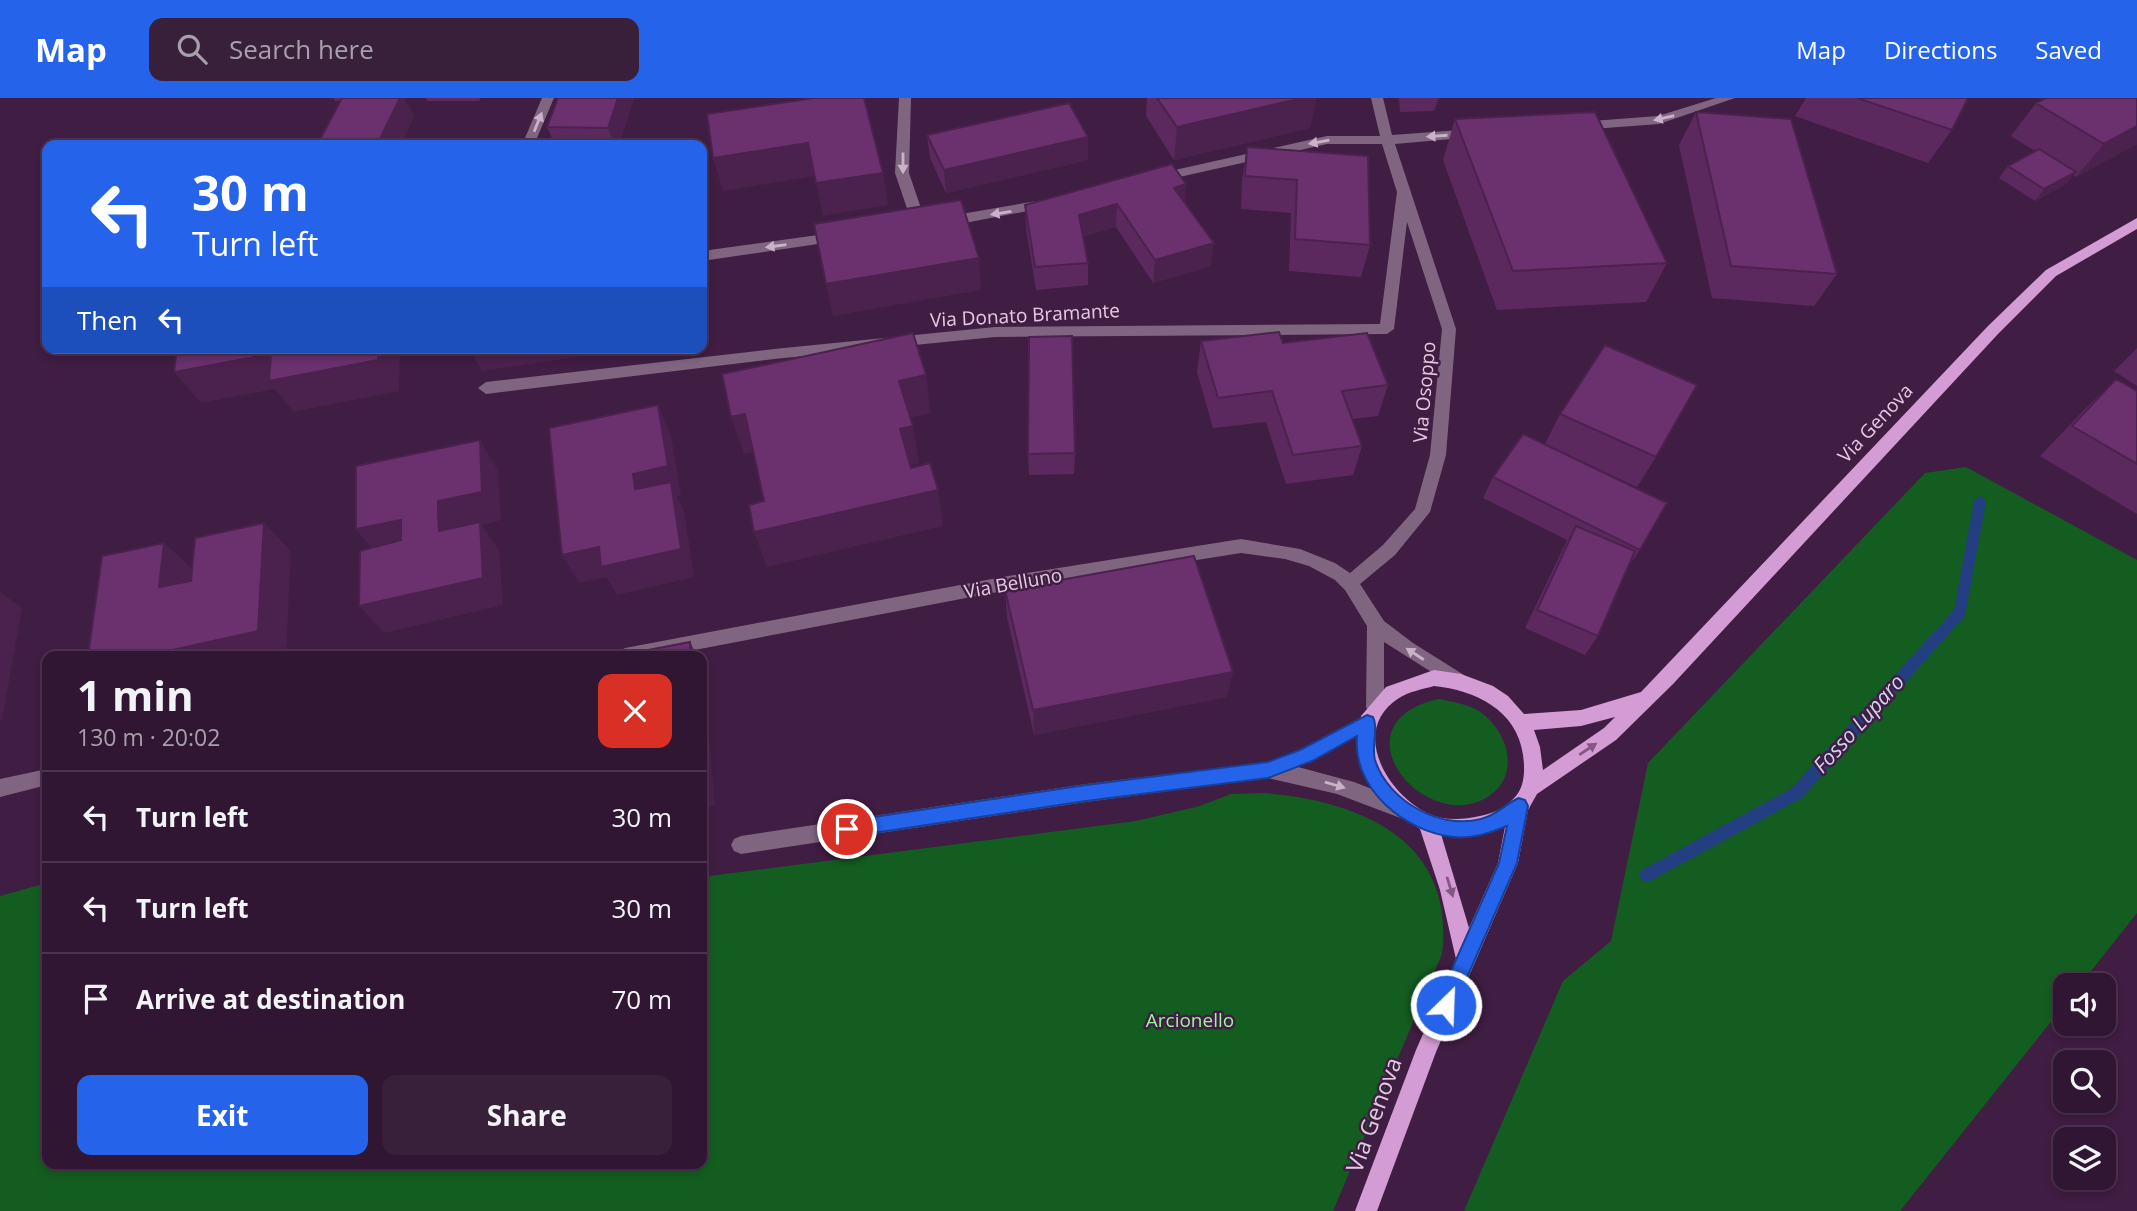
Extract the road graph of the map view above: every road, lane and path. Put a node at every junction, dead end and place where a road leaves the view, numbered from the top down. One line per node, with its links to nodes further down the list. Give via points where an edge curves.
1 (548, 98): 7 (street, one-way to 1)
2 (905, 98): 11 (street, via 902,173 913,227)
3 (1377, 98): 8 (street, Via Osoppo)
4 (1729, 98): 5 (street, one-way to 5, via 1659,120)
5 (1564, 127)
6 (1482, 133): 8 (street, one-way to 8)
7 (530, 140)
8 (1387, 140): 9 (street, one-way to 9, via 1327,140); 10 (street, Via Osoppo)
9 (1149, 180)
10 (1404, 191): 15 (street, Via Donato Bramante, via 1387,329 995,332); 16 (street, Via Osoppo, via 1449,329 1438,455 1422,512)
11 (1068, 198)
12 (2137, 223): 19 (main road, Via Genova, via 2051,273)
13 (852, 235): 14 (street, one-way to 14)
14 (707, 255)
15 (486, 388)
16 (1350, 583): 17 (street, Via Belluno); 18 (street, Via Belluno, via 1299,555 1241,546 1008,583)
17 (1376, 624): 20 (street, Via Belluno, one-way to 17); 21 (street)
18 (651, 651)
19 (1667, 679): 22 (main road, Via Genova, via 1621,708 1592,717); 26 (main road, Via Genova, one-way to 19, via 1610,734)
20 (1458, 680): 21 (main road, via 1410,681 1390,692); 22 (main road, via 1504,703)
21 (1371, 715): 23 (street, via 1306,756); 28 (main road, via 1364,740 1370,768)
22 (1521, 722): 26 (main road, via 1535,766)
23 (1268, 770): 28 (street, one-way to 28, via 1308,777); 30 (street)
24 (42, 778): 25 (street)
25 (0, 788)
26 (1531, 788): 27 (main road)
27 (1519, 806): 29 (main road, via 1502,820 1479,828); 31 (main road, Via Genova, via 1508,863)
28 (1403, 810): 29 (main road)
29 (1427, 823): 31 (main road, one-way to 31, via 1456,905)
30 (741, 845)
31 (1466, 960): 32 (main road, Via Genova, via 1426,1050)
32 (1366, 1211)

